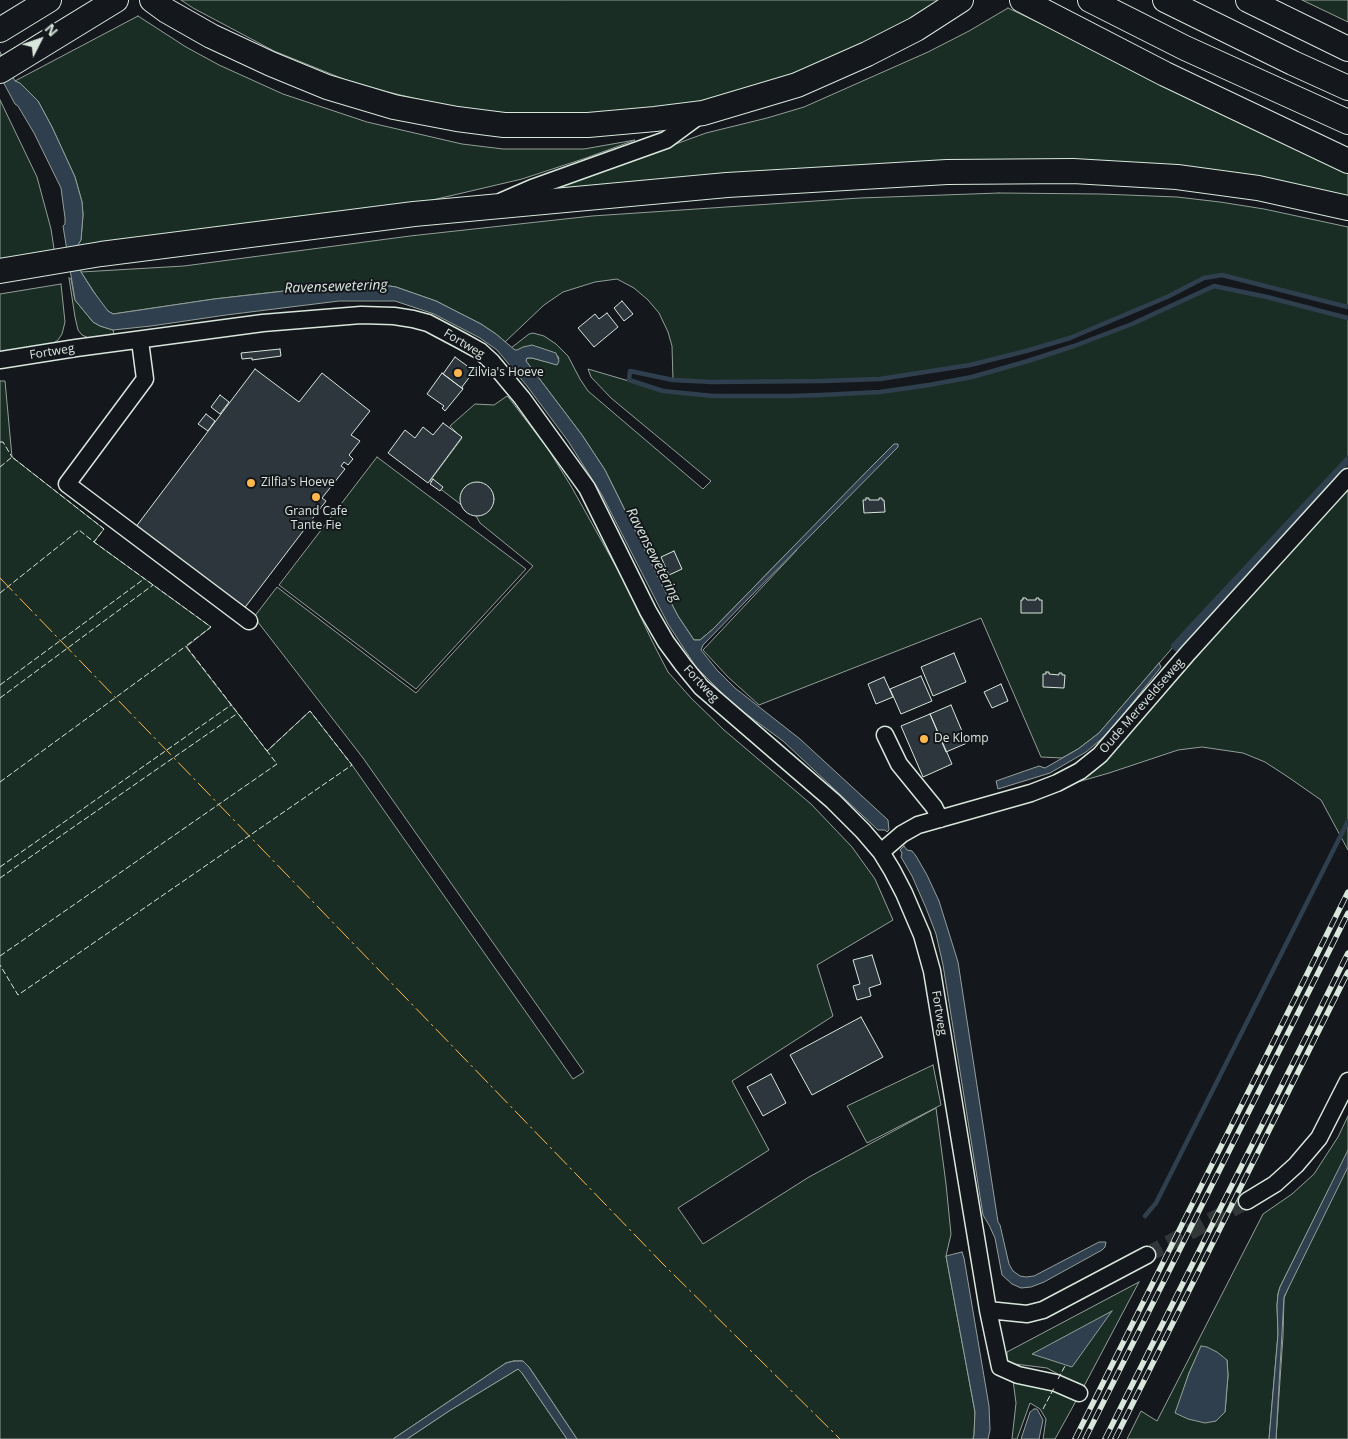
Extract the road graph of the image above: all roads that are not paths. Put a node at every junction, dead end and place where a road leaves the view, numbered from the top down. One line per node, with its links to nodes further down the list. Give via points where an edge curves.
1 (49, 0): 9 (highway)
2 (116, 0): 11 (highway)
3 (961, 0): 13 (highway, via 868,54 797,85)
4 (1022, 0): 15 (highway)
5 (1090, 0): 14 (highway, via 1185,48)
6 (1165, 0): 12 (highway)
7 (1248, 0): 10 (highway)
8 (159, 5): 13 (highway, via 219,40 271,64 327,87 394,107 504,125 588,125)
9 (0, 30)
10 (1348, 49)
11 (5, 68)
12 (1348, 88)
13 (703, 112): 16 (street, via 666,140)
14 (1348, 122)
15 (1348, 162)
16 (486, 208): 17 (highway, via 727,185 947,172 1073,171 1177,177 1258,188); 18 (highway, via 414,214 101,254)
17 (1348, 208)
18 (0, 271)
19 (140, 340): 20 (street, Fortweg); 22 (street, via 145,379 67,484); 25 (street, Fortweg, via 263,323 394,316 428,323 480,351 522,398 587,488 648,611 666,642 701,687 832,801)
20 (0, 360)
21 (1348, 477): 24 (street, Oude Mereveldseweg, via 1100,755 1057,783)
22 (249, 621)
23 (885, 735): 24 (street, via 899,764)
24 (940, 819): 25 (street, Oude Mereveldseweg, via 902,834)
25 (881, 852): 29 (street, Fortweg, via 922,935 932,971)
26 (1348, 1081): 27 (street, via 1319,1138 1275,1184)
27 (1247, 1201)
28 (1147, 1255): 29 (street, via 1043,1310 1027,1314)
29 (988, 1310): 30 (street, Fortweg, via 1000,1368 1056,1383)
30 (1079, 1394)

